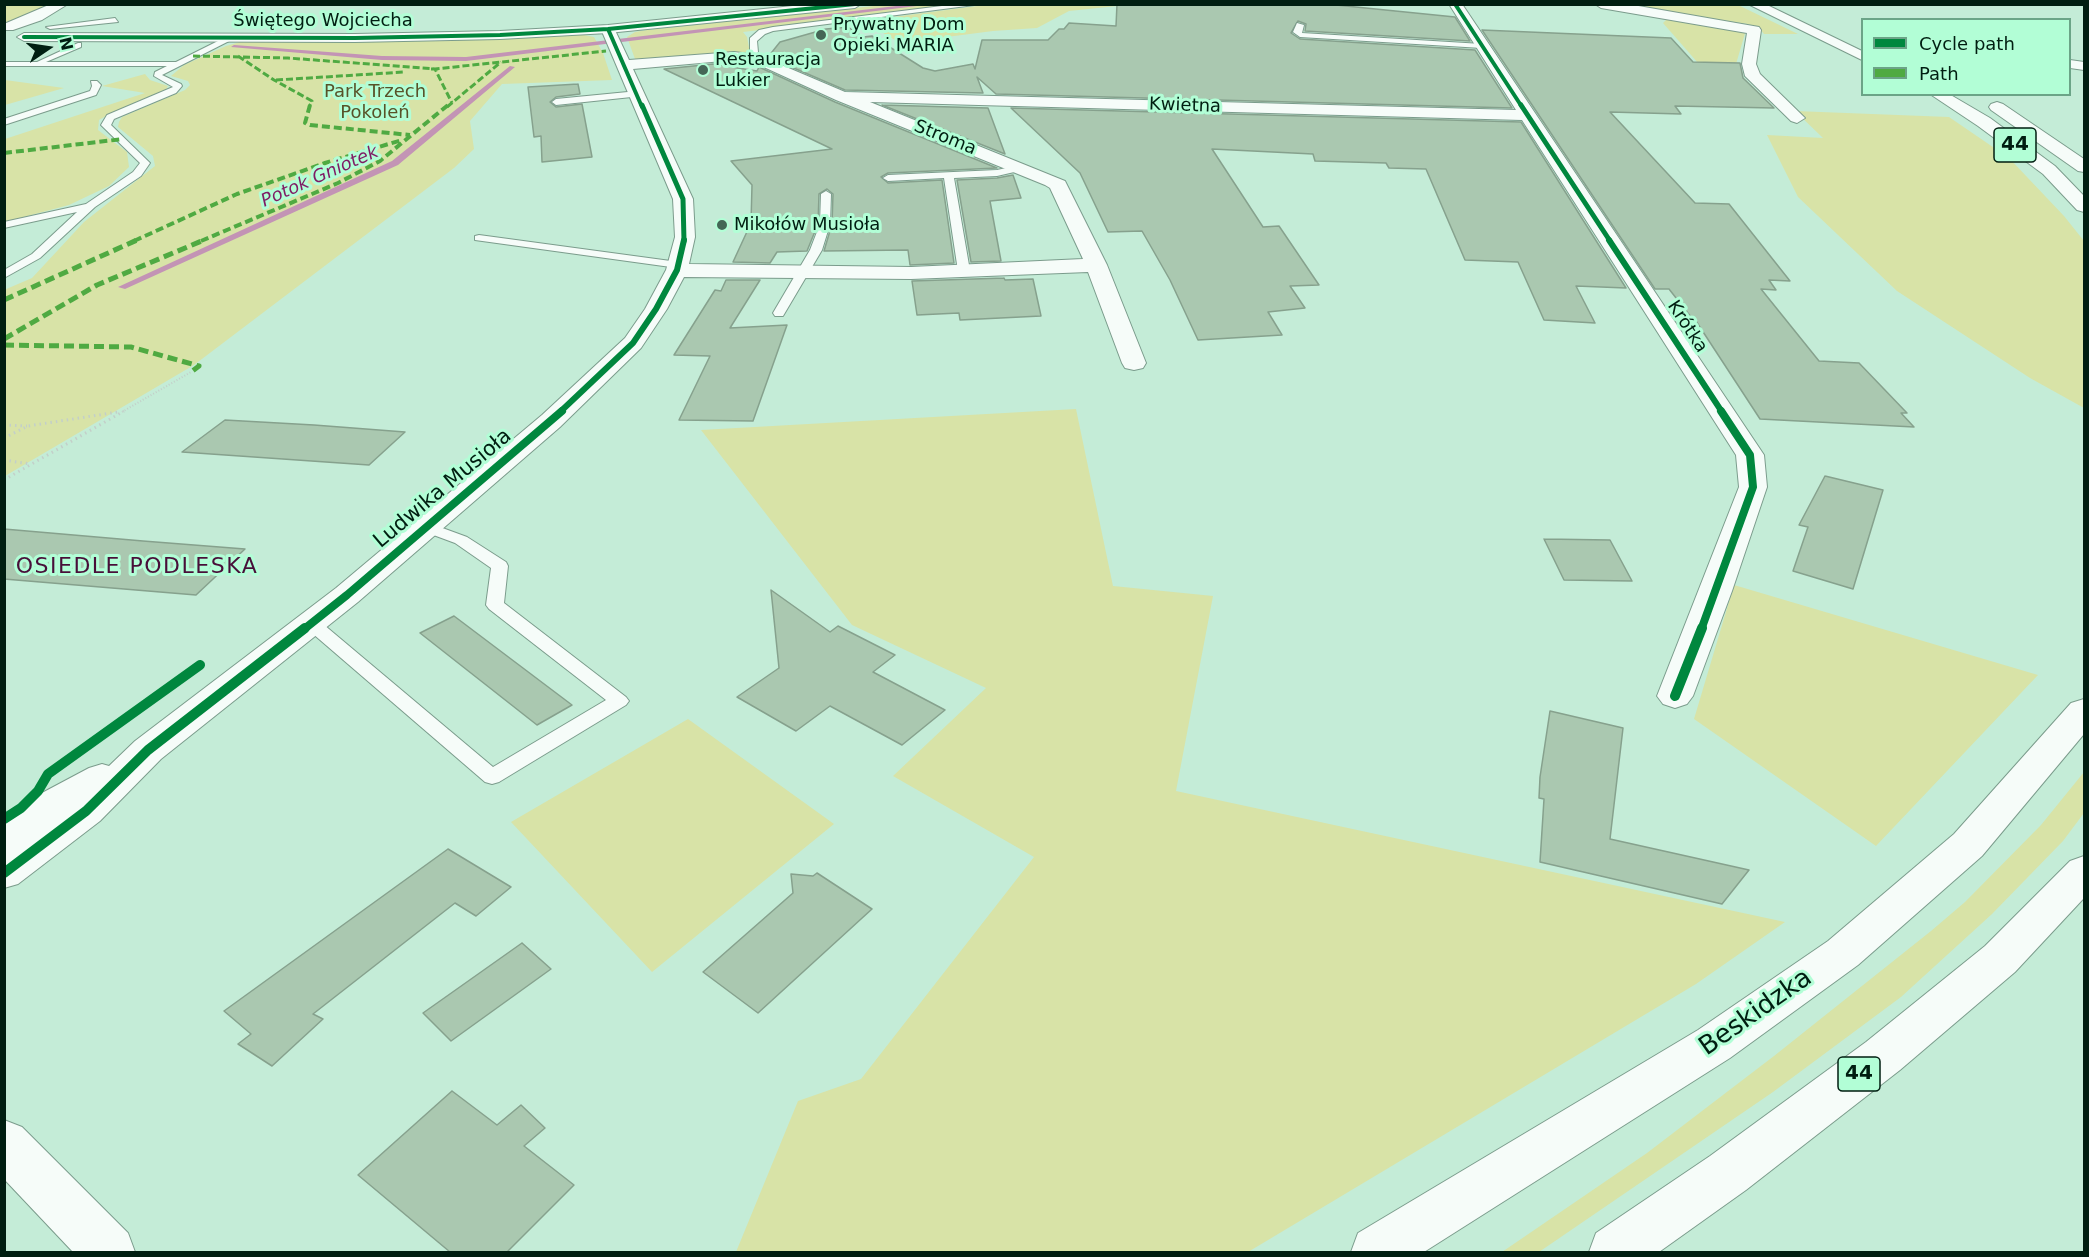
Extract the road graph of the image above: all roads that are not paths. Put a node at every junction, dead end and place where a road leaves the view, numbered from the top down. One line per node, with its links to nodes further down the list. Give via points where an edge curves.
1 (62, 4): 9 (street)
2 (855, 4): 16 (street, Świętego Wojciecha)
3 (978, 4): 21 (lane, via 773,29 753,40 754,52)
4 (1455, 4): 17 (street, Krótka)
5 (1601, 4): 32 (street, via 1754,30 1749,64 1753,76)
6 (1754, 4): 20 (street)
7 (1783, 4): 12 (street)
8 (115, 20): 9 (lane)
9 (43, 25): 11 (street); 13 (street); 15 (street, Świętego Wojciecha)
10 (1300, 25): 17 (lane, via 1300,35)
11 (6, 31): 13 (street)
12 (1843, 31)
13 (24, 37): 15 (street, Świętego Wojciecha)
14 (231, 38): 15 (street, Świętego Wojciecha); 16 (street, Świętego Wojciecha, via 417,37); 19 (lane)
15 (79, 45): 23 (lane)
16 (615, 45): 21 (street, Stroma); 26 (street, Ludwika Musioła)
17 (1482, 46): 31 (street, Krótka)
18 (148, 54): 19 (lane)
19 (195, 55): 24 (lane)
20 (1861, 55)
21 (749, 57): 28 (street, Stroma)
22 (4, 64): 23 (lane)
23 (34, 64): 24 (lane)
24 (175, 64): 39 (lane, via 158,76 177,88 110,117 106,125 145,163 137,174)
25 (94, 83): 33 (lane, via 97,85 93,93)
26 (638, 94): 30 (lane); 44 (street, Ludwika Musioła, via 683,199 685,237)
27 (1940, 96): 40 (street, 44, via 1984,122 2049,170)
28 (842, 97): 31 (street, Kwietna); 35 (street, Stroma)
29 (1981, 98): 34 (street, 44)
30 (556, 102)
31 (1527, 115): 52 (street, Krótka, via 1750,455 1753,487)
32 (1797, 118)
33 (4, 122)
34 (2085, 167)
35 (1020, 168): 36 (lane); 43 (street, Stroma, via 1058,185)
36 (948, 175): 37 (lane); 45 (lane)
37 (888, 178)
38 (826, 194): 46 (lane, via 825,224)
39 (91, 205): 41 (lane); 47 (lane, via 36,255)
40 (2085, 206)
41 (4, 225)
42 (479, 238): 44 (lane)
43 (1096, 266): 45 (street); 49 (street, Stroma)
44 (677, 268): 46 (street); 50 (street, Ludwika Musioła, via 633,343 551,421)
45 (964, 271): 46 (street)
46 (804, 272): 48 (lane)
47 (4, 275)
48 (778, 313)
49 (1134, 363)
50 (426, 527): 51 (street, Ludwika Musioła); 51 (lane, via 460,540 500,566 495,605 619,701 492,777)
51 (311, 623): 54 (street, Ludwika Musioła)
52 (1675, 696)
53 (2085, 711): 60 (street, Beskidzka, via 1968,845 1843,953 1714,1044)
54 (148, 750): 55 (street, Ludwika Musioła, via 56,803); 57 (street, Ludwika Musioła, via 86,811)
55 (4, 841)
56 (2085, 872): 61 (street, 44, via 2001,959 1883,1056)
57 (4, 873)
58 (4, 1143): 59 (street)
59 (109, 1252)
60 (1377, 1252)
61 (1615, 1252)

